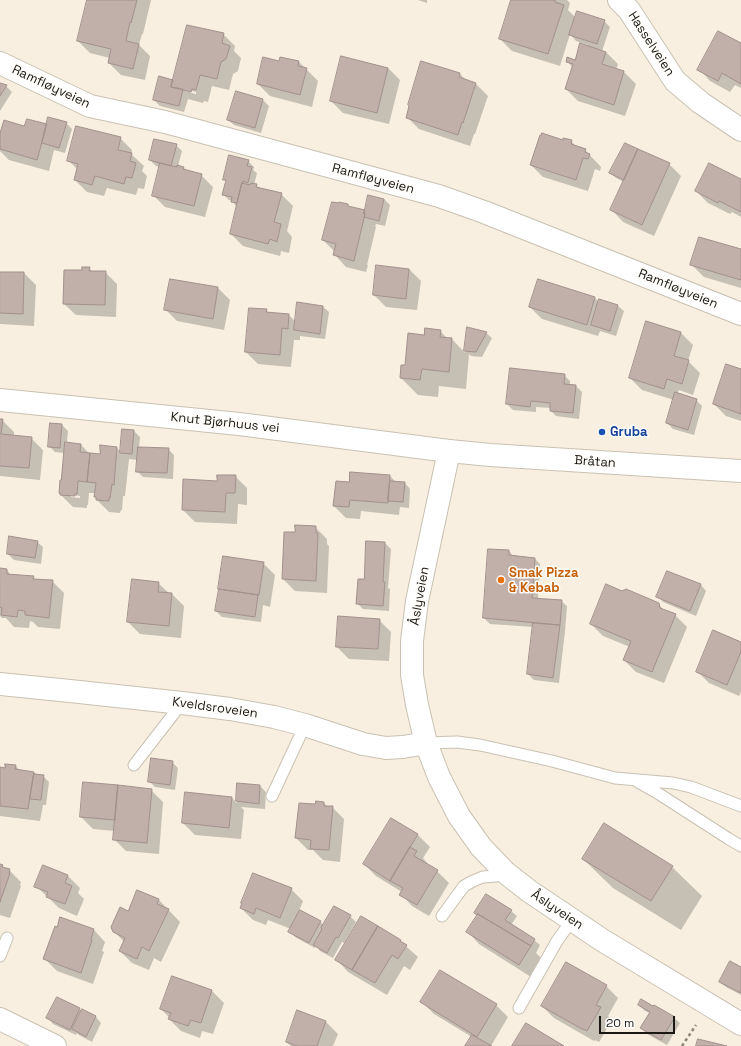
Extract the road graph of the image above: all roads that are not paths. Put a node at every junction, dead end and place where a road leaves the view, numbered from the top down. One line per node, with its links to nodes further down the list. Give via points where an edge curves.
1 (619, 0): 3 (street, Hasselveien, via 630,10 675,81 701,103)
2 (0, 64): 4 (street, Ramfløyveien, via 90,106 165,122 439,196)
3 (741, 130)
4 (741, 314)
5 (0, 400): 6 (street, Knut Bjørhuus vei, via 239,424)
6 (449, 451): 7 (street, Bråtan); 11 (street, Åslyveien, via 417,601 412,640 412,675 416,705)
7 (741, 471)
8 (0, 684): 9 (street, Kveldsroveien)
9 (182, 703): 10 (street, Kveldsroveien, via 238,710); 12 (lane)
10 (305, 725): 11 (street, Kveldsroveien, via 363,744 386,748); 14 (lane)
11 (426, 743): 13 (lane, via 457,742 480,745 615,778); 17 (street, Åslyveien, via 439,777 459,816 481,847)
12 (134, 765)
13 (634, 780): 15 (lane, via 691,787); 16 (lane)
14 (272, 796)
15 (741, 806)
16 (741, 846)
17 (506, 874): 18 (lane, via 483,877 464,886); 19 (street, Åslyveien)
18 (442, 916)
19 (572, 920): 22 (lane, via 557,941); 24 (street, Åslyveien)
20 (7, 938): 21 (lane)
21 (0, 956)
22 (519, 1008)
23 (0, 1019): 25 (street)
24 (741, 1024)
25 (55, 1046)

